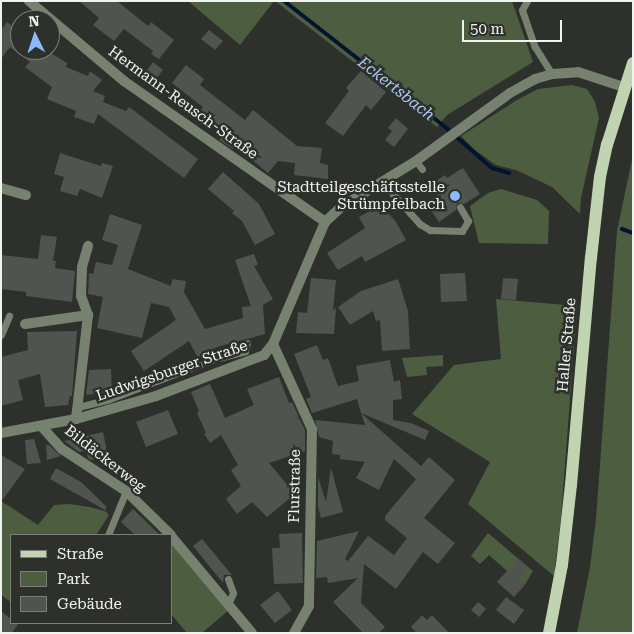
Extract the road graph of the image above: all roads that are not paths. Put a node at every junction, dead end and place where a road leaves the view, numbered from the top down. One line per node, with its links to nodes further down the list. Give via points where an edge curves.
1 (29, 1): 10 (street, Hermann-Reusch-Straße, via 124,81)
2 (527, 1): 4 (lane, via 522,10 535,47)
3 (633, 63): 5 (main road, Haller Straße)
4 (552, 74): 5 (street, Ludwigsburger Straße, via 578,72); 6 (street, Ludwigsburger Straße, via 510,93 445,140 419,165)
5 (628, 89): 30 (main road, Haller Straße, via 600,177 568,512)
6 (382, 182): 9 (lane, via 424,228 439,233 466,227 468,221); 10 (street, Ludwigsburger Straße, via 341,207)
7 (1, 188): 8 (street)
8 (26, 195)
9 (460, 207)
10 (325, 222): 17 (street, Ludwigsburger Straße)
11 (88, 246): 12 (street, Ludwigsburger Straße, via 82,266 81,296)
12 (88, 315): 14 (street); 18 (street, Ludwigsburger Straße)
13 (9, 316): 15 (lane)
14 (24, 324)
15 (1, 334)
16 (247, 343): 18 (lane, Ludwigsburger Straße, via 245,351 214,359 108,400)
17 (273, 344): 19 (street, Ludwigsburger Straße, via 264,355 254,360 156,396); 29 (street, Flurstraße, via 312,430 308,606)
18 (78, 407): 19 (street, Ludwigsburger Straße)
19 (76, 420): 20 (street, Ludwigsburger Straße)
20 (42, 427): 21 (street, Ludwigsburger Straße); 22 (street, Bildäckerweg, via 62,449)
21 (1, 433)
22 (126, 491): 23 (lane); 24 (street, Bildäckerweg)
23 (108, 534)
24 (170, 534)
25 (172, 536): 27 (street, Bildäckerweg)
26 (228, 579): 27 (lane, via 233,593)
27 (228, 604): 28 (street, Bildäckerweg)
28 (252, 633)
29 (294, 633)
30 (549, 633)

